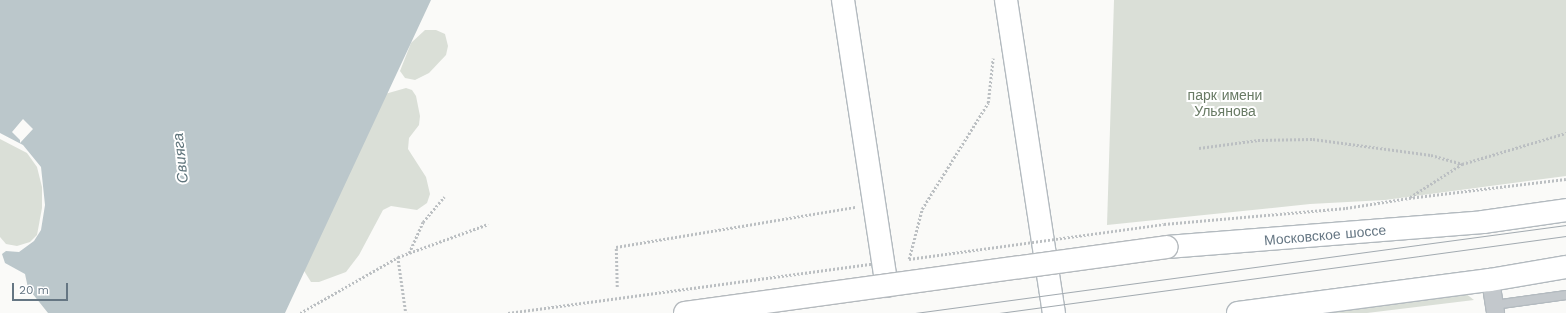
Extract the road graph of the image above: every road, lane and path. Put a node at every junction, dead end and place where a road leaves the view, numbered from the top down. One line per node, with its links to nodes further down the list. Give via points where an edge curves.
1 (843, 0): 18 (main road)
2 (1006, 0): 27 (main road)
3 (994, 51): 9 (path, bridge, via 988,103 922,209 909,260 1164,224 1346,208)
4 (1566, 133): 6 (path)
5 (1198, 148): 6 (path, via 1258,140 1313,139 1431,155)
6 (1462, 164): 9 (path)
7 (1566, 179): 9 (path)
8 (444, 197): 13 (path, via 423,222)
9 (1409, 198)
10 (864, 206): 19 (path, via 616,247)
11 (1566, 210): 18 (main road, Московское шоссе, bridge, via 1483,222 1167,247)
12 (488, 224): 13 (path)
13 (409, 253): 14 (path)
14 (398, 257): 23 (path); 24 (path)
15 (872, 264): 25 (path, bridge)
16 (1566, 267): 17 (main road)
17 (1490, 280): 21 (main road); 22 (street)
18 (887, 286): 26 (main road, Московское шоссе, bridge)
19 (617, 288)
20 (1566, 295): 22 (lane)
21 (1301, 309): 28 (main road)
22 (1495, 309)
23 (300, 313)
24 (406, 313)
25 (508, 313)
26 (685, 313)
27 (1054, 313)
28 (1238, 313)

